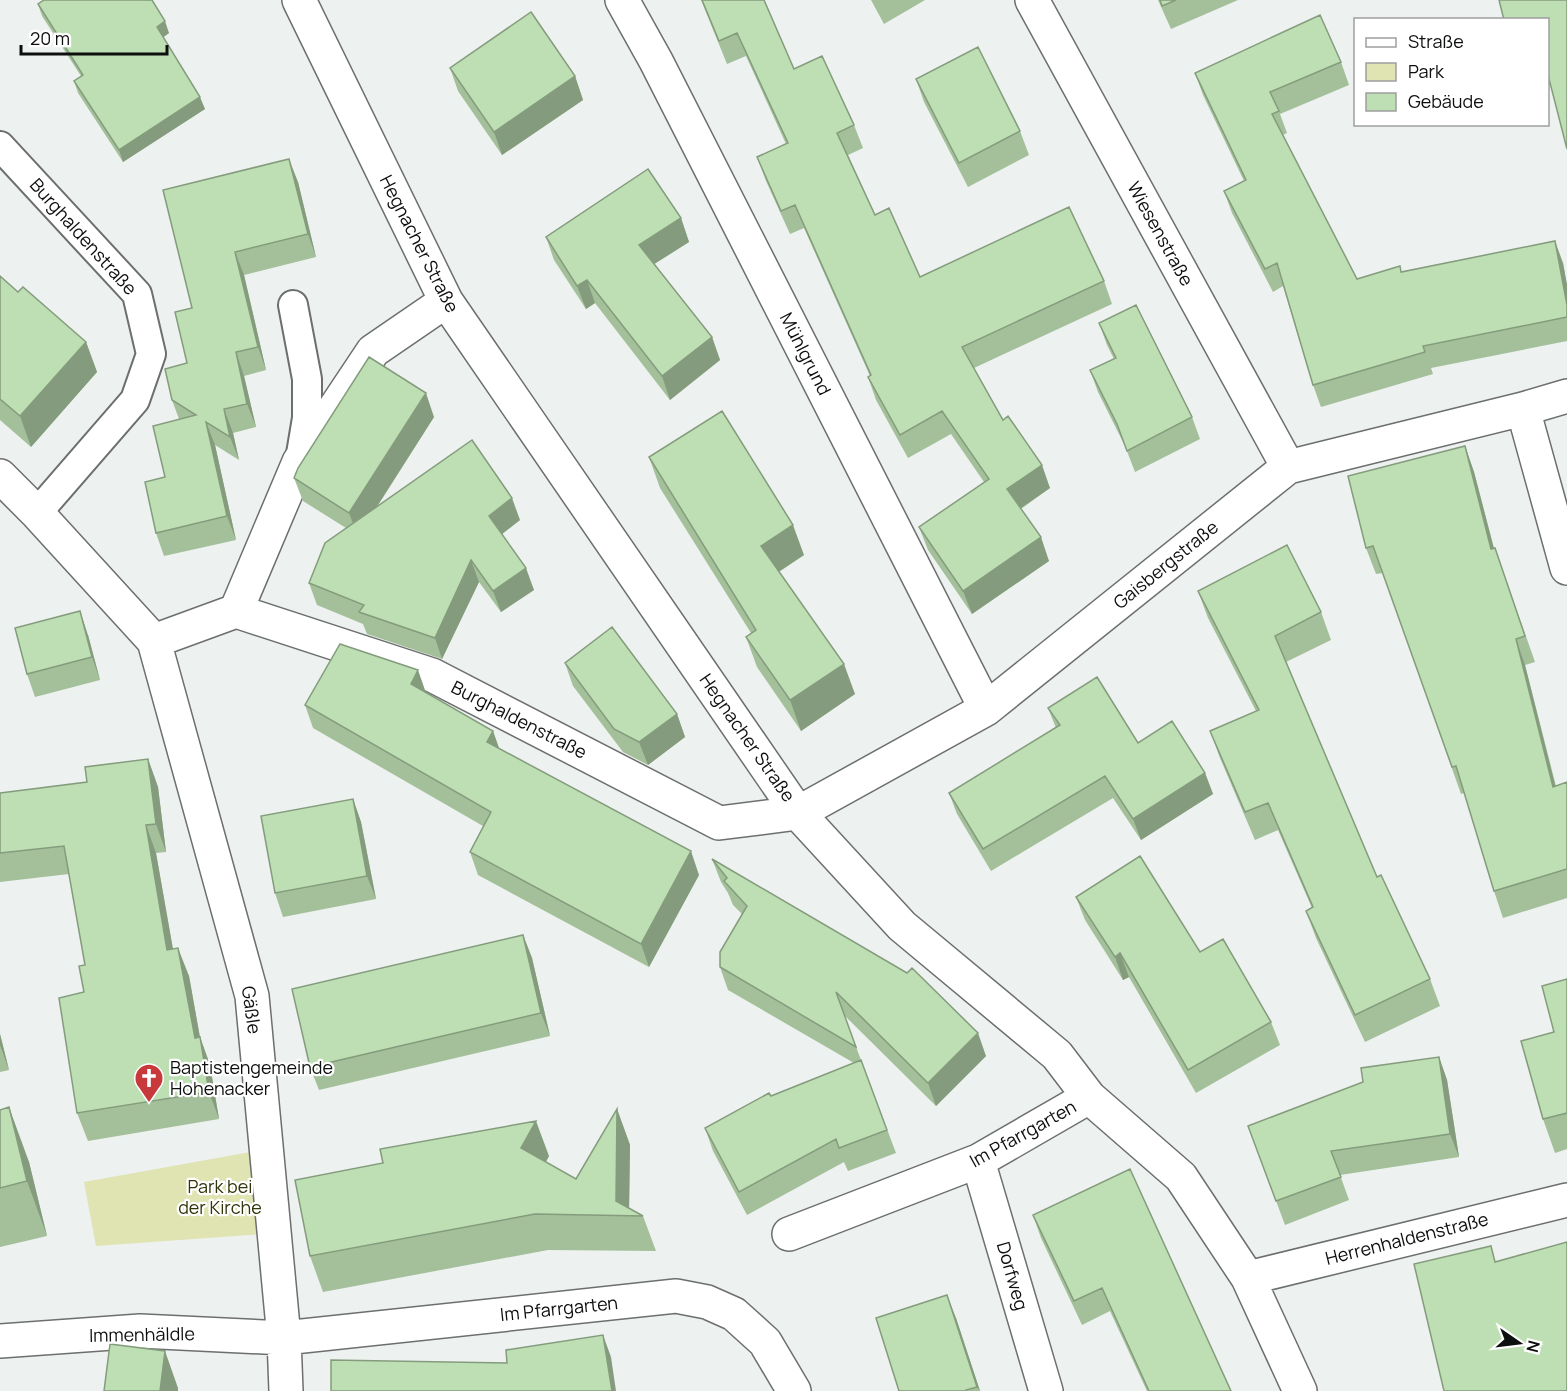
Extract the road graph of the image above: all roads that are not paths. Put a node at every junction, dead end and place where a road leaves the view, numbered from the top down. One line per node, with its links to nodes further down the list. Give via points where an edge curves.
1 (299, 0): 5 (street, Hegnacher Straße)
2 (622, 0): 16 (street, Mühlgrund)
3 (1032, 0): 10 (street, Wiesenstraße)
4 (0, 146): 12 (lane, Burghaldenstraße, via 137,294 151,354 135,400)
5 (446, 302): 9 (street, via 374,351); 17 (street, Hegnacher Straße)
6 (293, 305): 9 (lane, via 307,379 307,418)
7 (1567, 396): 8 (street, Gaisbergstraße)
8 (1523, 410): 10 (street, Gaisbergstraße); 13 (street)
9 (299, 462): 14 (street)
10 (1288, 467): 16 (street, Gaisbergstraße)
11 (0, 476): 12 (street)
12 (36, 513): 15 (street)
13 (1567, 568)
14 (236, 611): 15 (street); 17 (street, Burghaldenstraße, via 432,675 719,823)
15 (154, 641): 23 (street, Gäßle, via 252,996)
16 (986, 709): 17 (street, Gaisbergstraße)
17 (798, 813): 18 (street, Hegnacher Straße, via 902,926 1057,1055)
18 (1089, 1097): 19 (street, Im Pfarrgarten); 22 (street, Hegnacher Straße, via 1180,1177)
19 (978, 1161): 21 (street, Im Pfarrgarten); 27 (street, Dorfweg)
20 (1567, 1200): 22 (street, Herrenhaldenstraße)
21 (789, 1234)
22 (1248, 1278): 28 (street, Hegnacher Straße)
23 (284, 1338): 24 (street, Immenhäldle, via 140,1331); 25 (street, Gäßle); 26 (street, Im Pfarrgarten, via 676,1296 707,1302 734,1314 765,1342)
24 (0, 1341)
25 (286, 1391)
26 (795, 1391)
27 (1046, 1391)
28 (1300, 1391)

